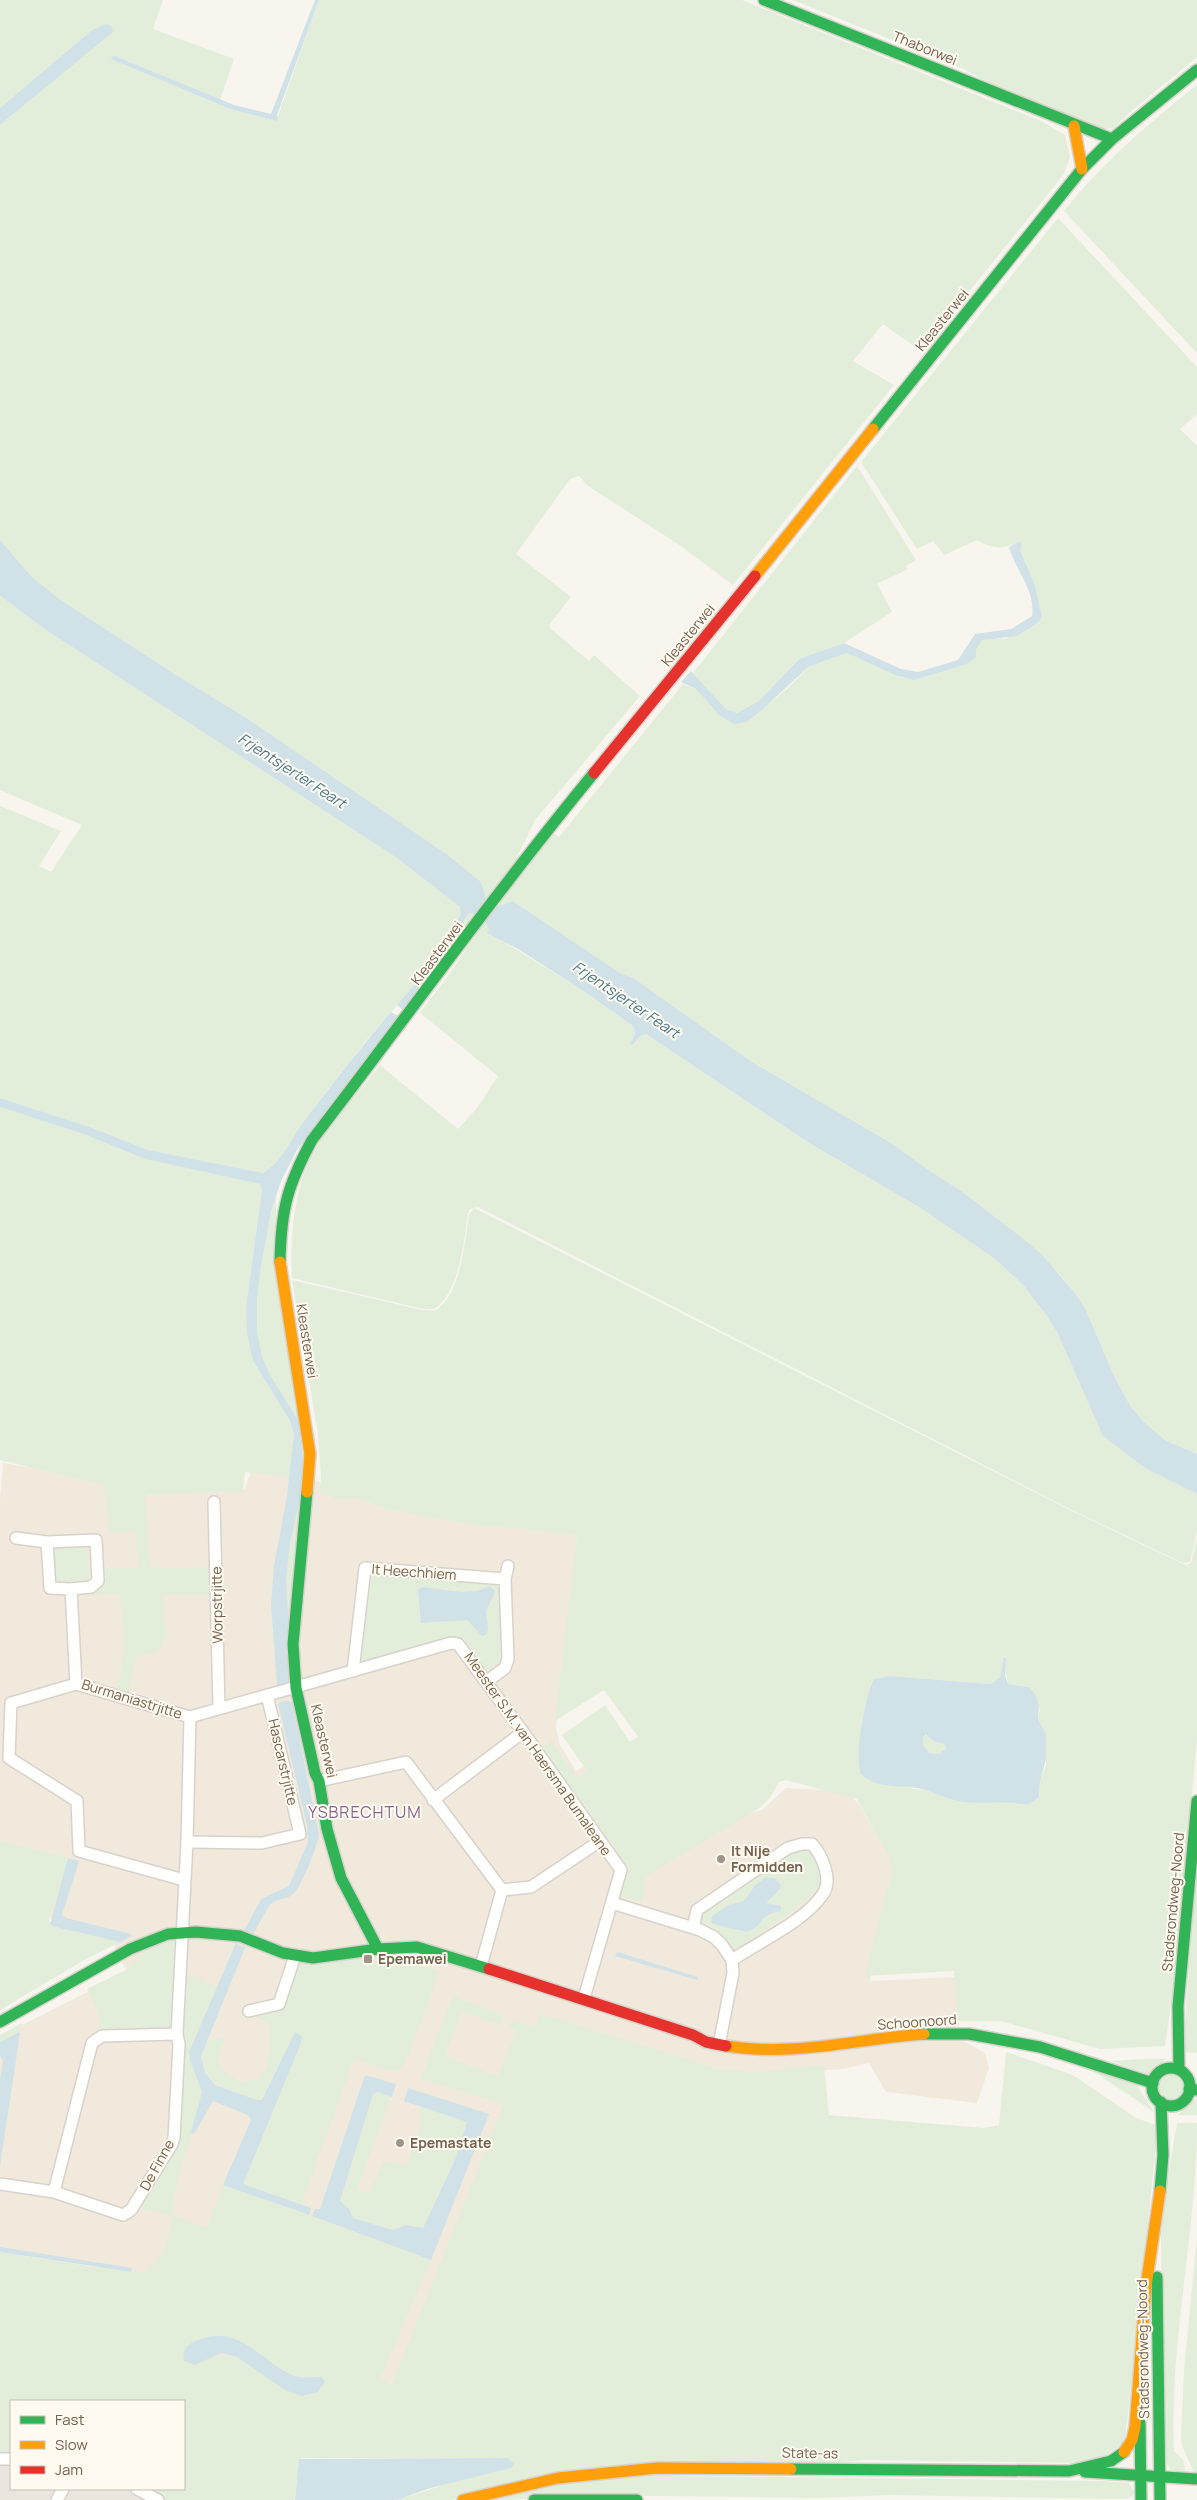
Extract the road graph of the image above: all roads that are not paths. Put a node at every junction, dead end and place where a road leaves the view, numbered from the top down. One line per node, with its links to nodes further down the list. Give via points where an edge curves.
1 (764, 0): 3 (street, Thaborwei)
2 (1197, 70): 4 (street, Kleasterwei)
3 (1074, 126): 4 (street, Thaborwei); 5 (street)
4 (1112, 138): 5 (street, Kleasterwei)
5 (1082, 169): 15 (street, Kleasterwei, via 682,667 526,855 312,1140 300,1162 285,1200 280,1266 310,1454 293,1644)
6 (214, 1502): 17 (street, Worpstrjitte)
7 (16, 1538): 8 (street)
8 (47, 1542): 11 (street, via 50,1588); 11 (street, via 96,1540 98,1581 91,1587)
9 (508, 1566): 10 (street)
10 (505, 1579): 12 (street, It Heechhiem, via 365,1568); 13 (street, via 508,1659 505,1668)
11 (71, 1589): 14 (street, Burmaniastrjitte)
12 (353, 1671): 13 (street, Meester S.M. van Haersma Bumaleane, via 451,1643 463,1648); 15 (street, Meester S.M. van Haersma Bumaleane)
13 (486, 1682): 19 (street, Meester S.M. van Haersma Bumaleane)
14 (76, 1684): 18 (street, Burmaniastrjitte); 25 (street, via 11,1703 9,1758 77,1801 79,1850)
15 (296, 1688): 16 (street); 20 (street, Kleasterwei)
16 (267, 1695): 17 (street); 24 (street, Hascarstrjitte, via 300,1834 262,1843)
17 (219, 1708): 18 (street)
18 (190, 1717): 24 (street)
19 (523, 1732): 21 (street); 23 (street, Meester S.M. van Haersma Bumaleane)
20 (319, 1781): 21 (street, via 406,1762); 30 (street, Kleasterwei, via 327,1829 341,1878)
21 (433, 1800): 26 (street)
22 (1197, 1800): 36 (street, Stadsrondweg-Noord)
23 (600, 1841): 26 (street, via 532,1887); 27 (street, Meester S.M. van Haersma Bumaleane, via 621,1870)
24 (187, 1842): 25 (street)
25 (184, 1880): 29 (street)
26 (502, 1890): 34 (street)
27 (612, 1903): 28 (street); 35 (street, Meester S.M. van Haersma Bumaleane)
28 (693, 1928): 33 (street, via 714,1937); 33 (street, via 697,1910 788,1848 812,1844 823,1862 827,1885 823,1894 805,1913)
29 (181, 1932): 32 (street, via 240,1936); 38 (street, via 158,1937 130,1949); 39 (street, De Finne)
30 (378, 1949): 31 (street); 32 (street, via 313,1958)
31 (407, 1949): 34 (street, via 417,1947); 35 (street, via 412,1957)
32 (295, 1956): 37 (street, via 279,2004)
33 (732, 1960): 40 (street, via 733,1973)
34 (481, 1966): 35 (street)
35 (583, 2004): 40 (street, Schoonoord, via 693,2043)
36 (1178, 2006): 41 (street, Stadsrondweg-Noord); 42 (street, Stadsrondweg-Noord)
37 (249, 2011)
38 (0, 2022)
39 (177, 2034): 49 (street, via 102,2036 92,2042); 49 (street, De Finne, via 174,2138 128,2214 117,2215)
40 (719, 2045): 43 (street, Schoonoord, via 758,2050 798,2049 922,2034 969,2034 1040,2048)
41 (1166, 2069): 42 (street); 43 (street, via 1157,2074)
42 (1179, 2069): 44 (street, via 1187,2076)
43 (1153, 2083): 45 (street, via 1154,2094)
44 (1193, 2089): 46 (street, via 1183,2102)
45 (1161, 2102): 46 (street); 47 (street, Stadsrondweg-Noord)
46 (1175, 2105): 47 (street, Stadsrondweg-Noord)
47 (1163, 2155): 50 (street, Stadsrondweg-Noord)
48 (0, 2184): 49 (street, De Finne)
49 (54, 2192)
50 (1157, 2221): 51 (street, Stadsrondweg-Noord, via 1146,2286); 54 (street, Stadsrondweg-Noord)
51 (1140, 2391): 52 (street, via 1134,2434 1125,2452 1108,2463); 53 (street, Stadsrondweg-Noord)
52 (1069, 2471): 53 (street, State-as); 58 (street, State-as, via 657,2468 558,2478)
53 (1141, 2474): 54 (street, State-as); 61 (street, Stadsrondweg-Noord)
54 (1160, 2476): 55 (street, State-as); 62 (street, Stadsrondweg-Noord)
55 (1197, 2479)
56 (139, 2490): 57 (street)
57 (158, 2500)
58 (463, 2500)
59 (534, 2500): 60 (street)
60 (637, 2500)
61 (1141, 2500)
62 (1160, 2500)

